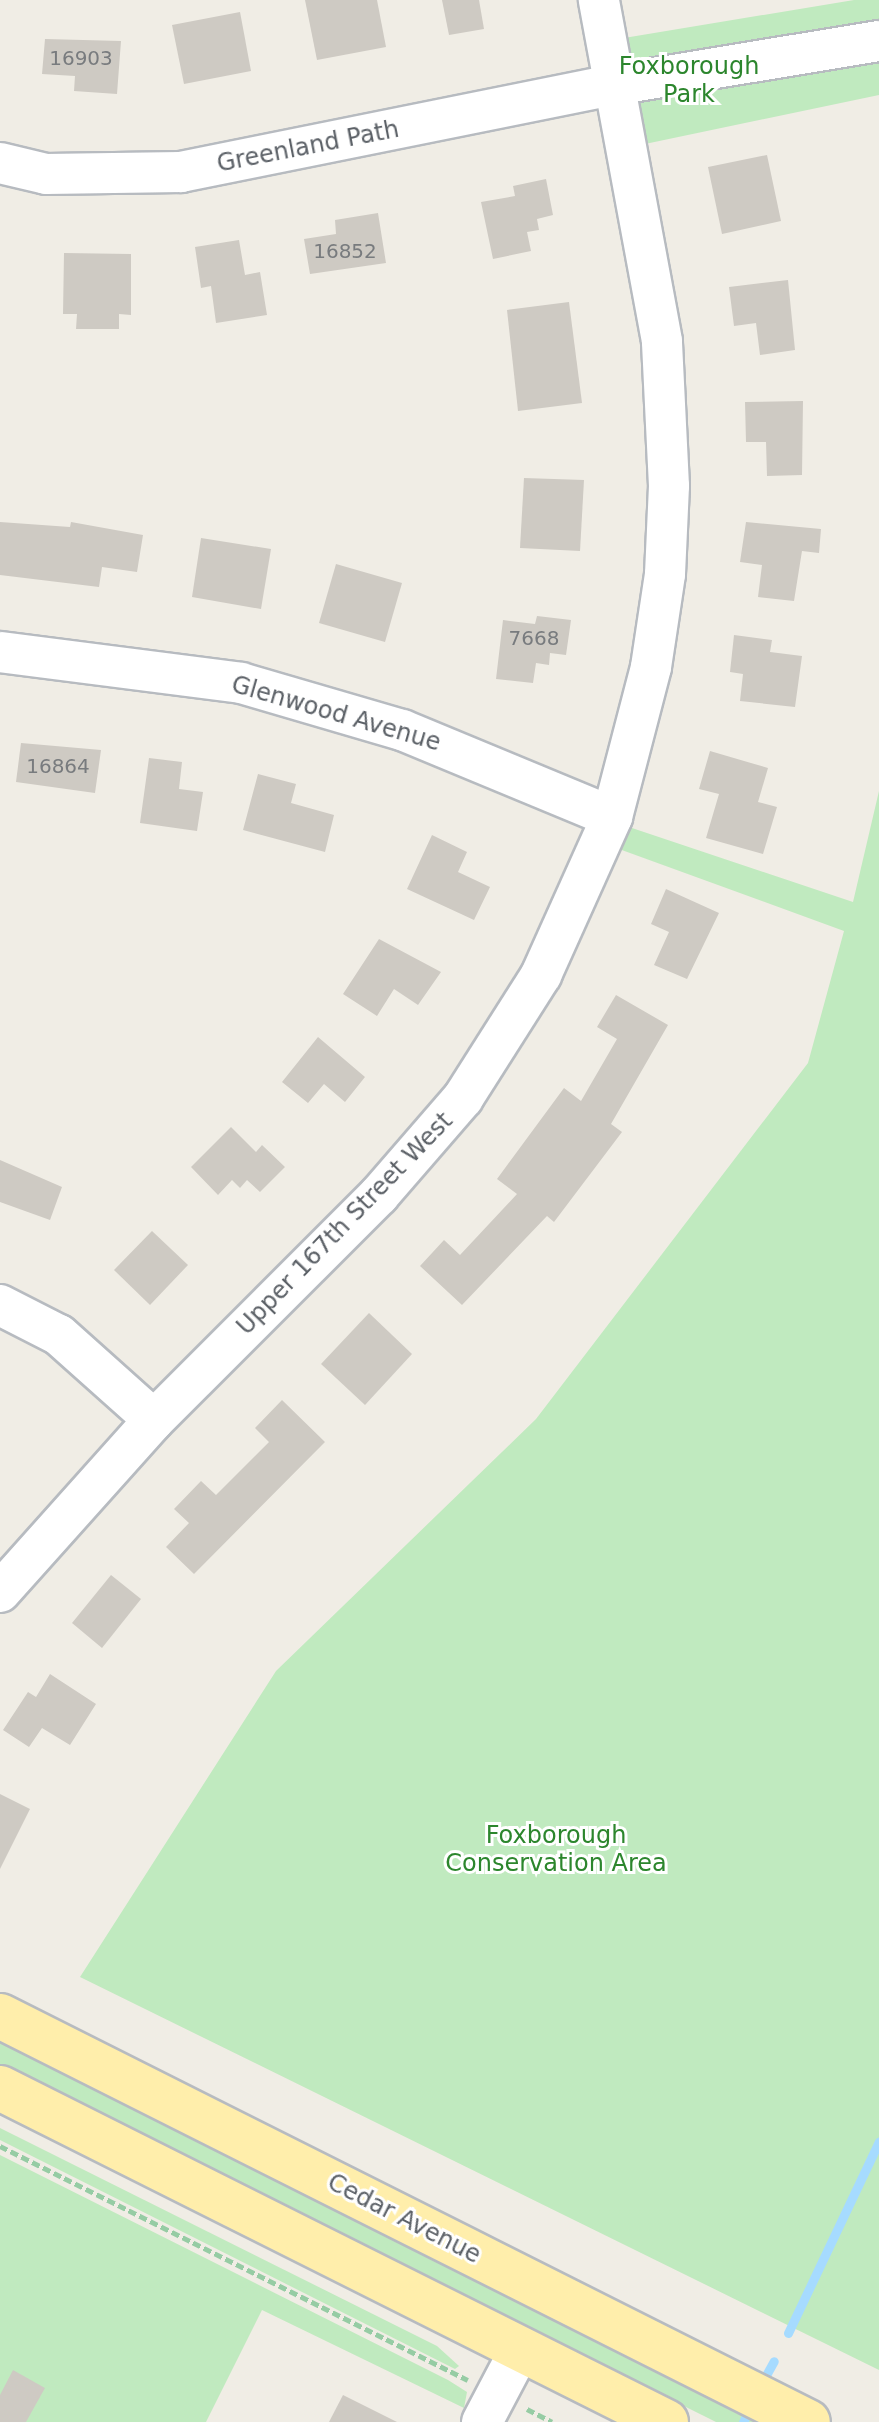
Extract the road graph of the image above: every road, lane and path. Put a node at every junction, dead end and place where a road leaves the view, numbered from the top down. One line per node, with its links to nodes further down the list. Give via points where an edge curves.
1 (599, 0): 3 (street, Upper 167th Street West)
2 (879, 41): 3 (street, Greenland Path)
3 (613, 85): 4 (street, Greenland Path, via 181,172 46,174); 6 (street, Upper 167th Street West, via 662,341 669,486 665,574 651,667)
4 (0, 163)
5 (0, 652): 6 (street, Glenwood Avenue, via 241,683 416,735)
6 (612, 817): 8 (street, Upper 167th Street West, via 541,975 463,1098 379,1195)
7 (0, 1305): 8 (street, via 59,1335)
8 (154, 1420): 9 (street, Upper 167th Street West)
9 (0, 1592)
10 (0, 2016): 17 (main road, Cedar Avenue)
11 (0, 2088): 13 (main road)
12 (0, 2146): 14 (path)
13 (521, 2348): 14 (street); 16 (main road)
14 (489, 2408): 15 (path)
15 (552, 2422)
16 (666, 2422)
17 (808, 2422)

